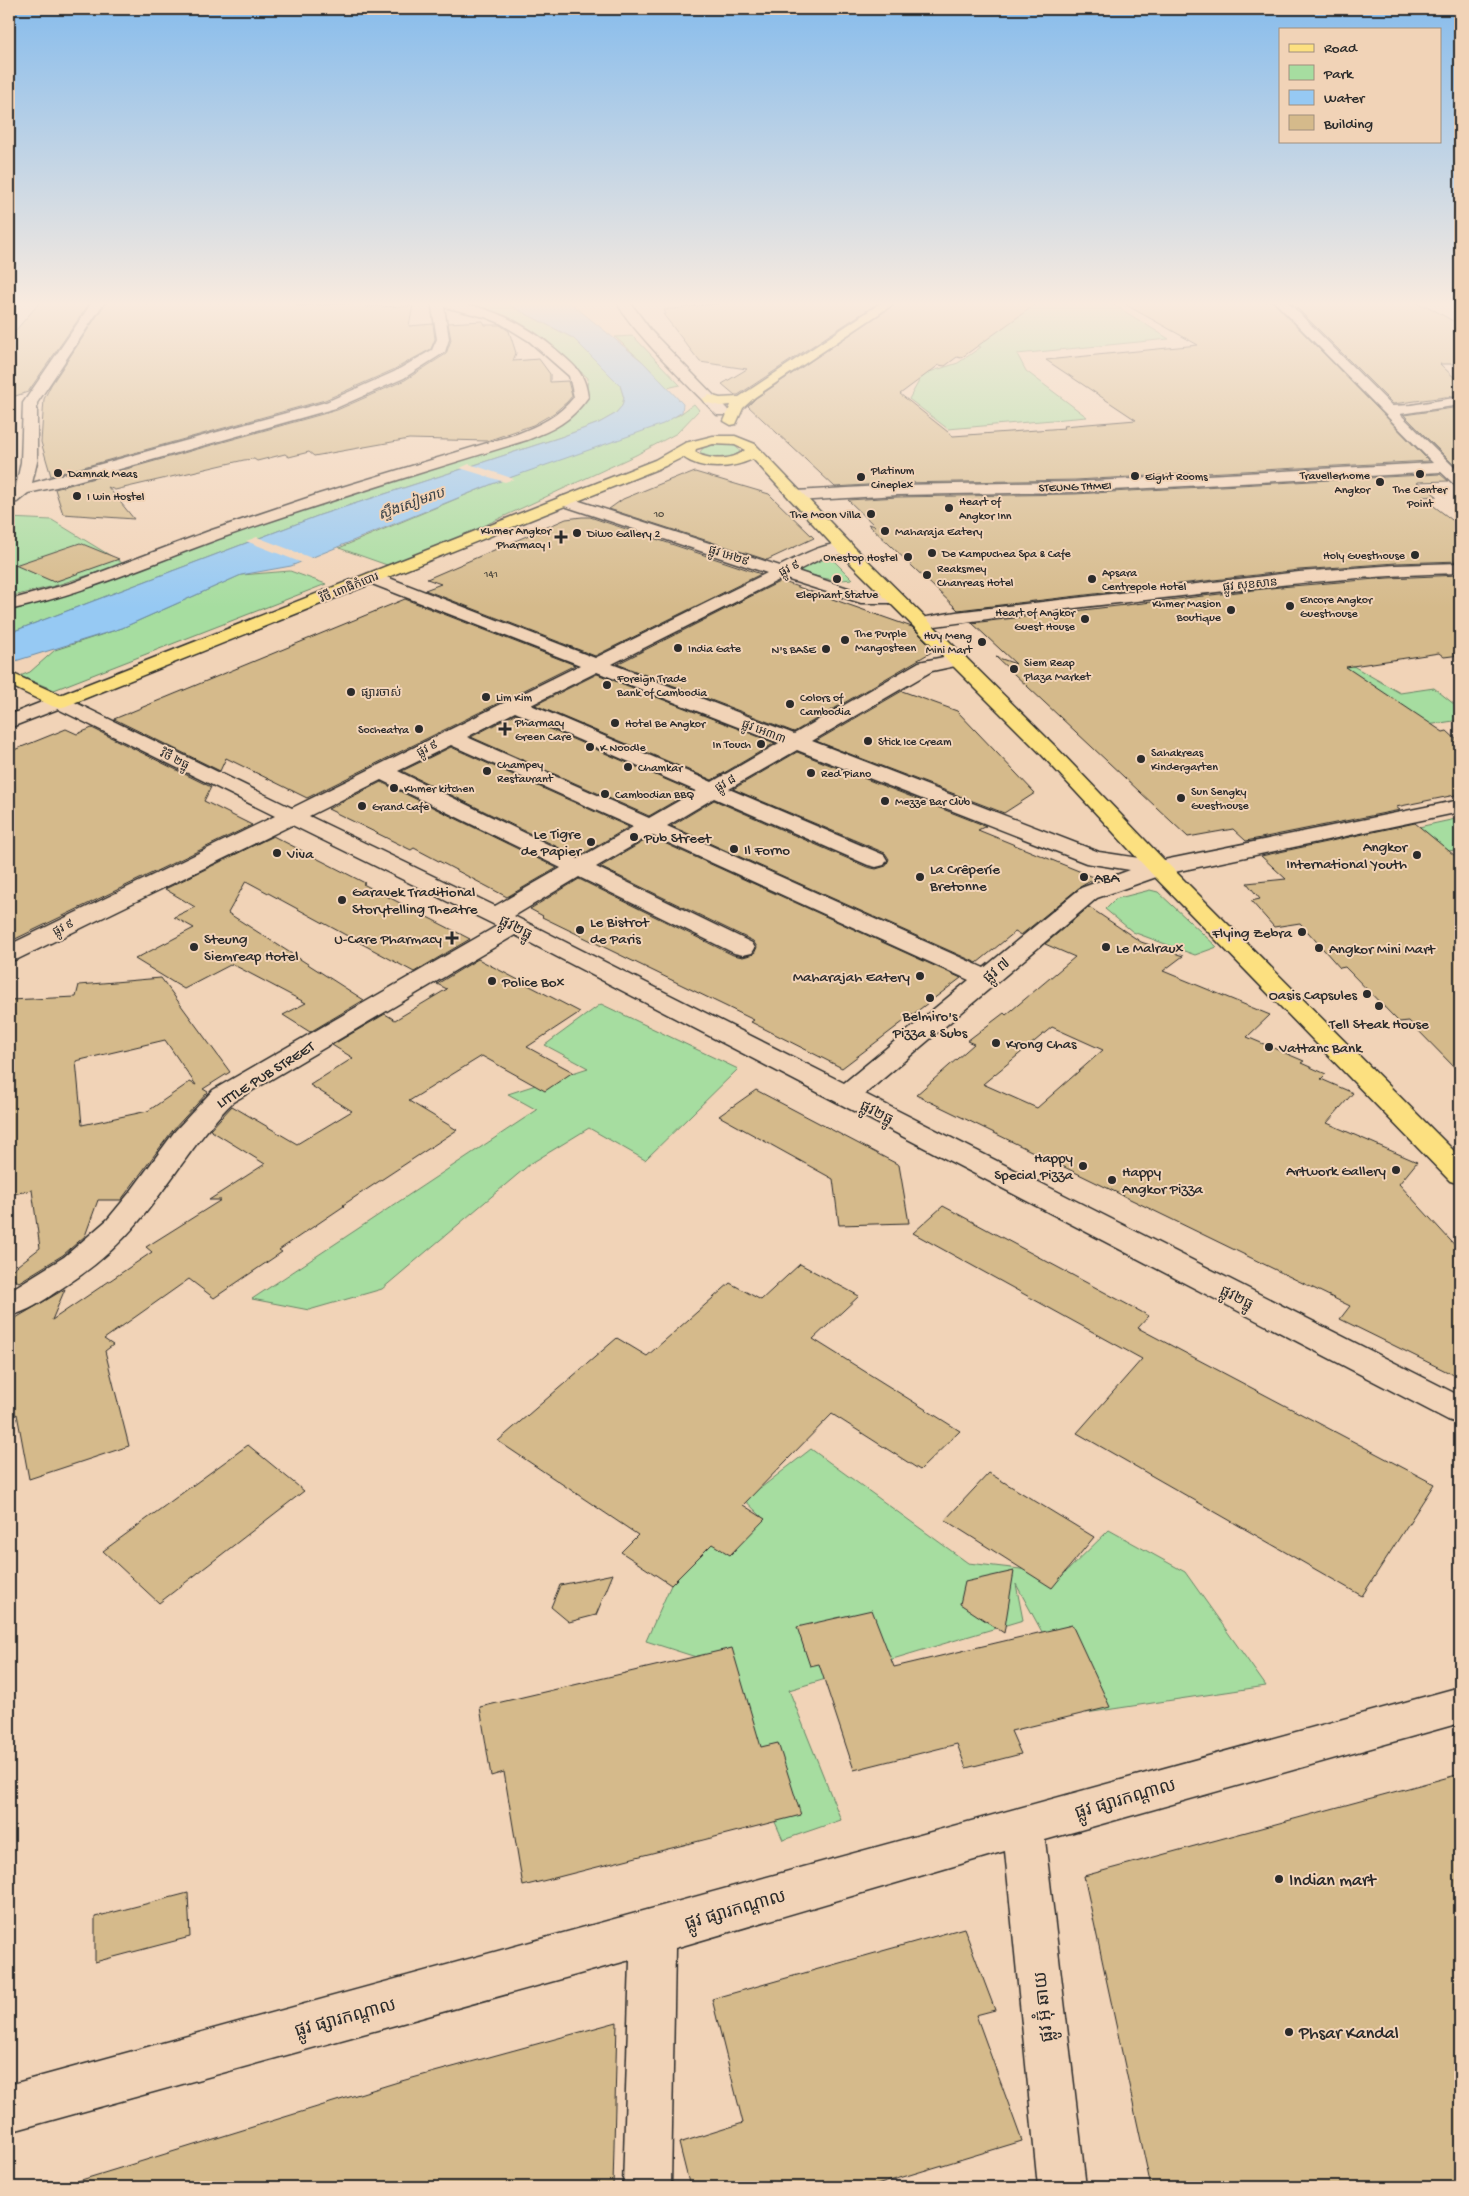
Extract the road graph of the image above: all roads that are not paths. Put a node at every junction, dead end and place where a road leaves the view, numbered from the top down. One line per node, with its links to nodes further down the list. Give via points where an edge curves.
1 (23, 403): 18 (street, via 30,462)
2 (334, 403): 18 (street)
3 (576, 403): 27 (street, via 568,414 522,438 325,497 78,587)
4 (710, 403): 10 (street)
5 (732, 403): 10 (main road)
6 (740, 403): 10 (main road)
7 (1382, 403): 9 (street)
8 (1445, 403): 9 (street)
9 (1388, 410): 15 (street)
10 (719, 420): 11 (main road); 12 (main road)
11 (691, 446): 12 (main road, via 723,440); 13 (main road, via 690,456); 14 (main road, វិថី ពោធិកំបោរ)
12 (751, 448): 13 (main road, via 750,456 743,459); 16 (main road)
13 (706, 461): 14 (main road); 16 (main road)
14 (660, 462): 21 (main road, វិថី ពោធិកំបោរ)
15 (1444, 467): 17 (street); 19 (street, STEUNG THMEI, via 1075,487 898,490)
16 (780, 480): 19 (main road)
17 (1460, 482)
18 (23, 489): 20 (street)
19 (796, 496): 22 (main road)
20 (9, 500)
21 (564, 501): 24 (street, ផ្លូវ អេ២៩); 25 (main road, វិថី ពោធិកំបោរ)
22 (846, 549): 24 (street, ផ្លូវ ៩, via 820,552); 26 (main road)
23 (1460, 568): 28 (street, ផ្លូវ សុខសាន, via 1404,568 1242,584 1000,610)
24 (781, 572): 26 (street, ផ្លូវ អេ២៩, via 861,598); 30 (street, ផ្លូវ ៩)
25 (373, 578): 30 (street, ផ្លូវ អេ៣៣); 32 (main road, វិថី ពោធិកំបោរ)
26 (895, 599): 28 (main road)
27 (9, 605)
28 (921, 623): 29 (main road)
29 (958, 660): 36 (street, ផ្លូវ ៨, via 926,666); 44 (main road)
30 (595, 664): 33 (street, ផ្លូវ ៩); 36 (street, ផ្លូវ អេ៣៣)
31 (9, 678): 32 (main road)
32 (59, 702): 34 (street, វិថី ពោធិកំបោរ); 40 (street, វិថី ២ធ្នូ)
33 (515, 704): 35 (street, ផ្លូវ ៩); 38 (street)
34 (9, 722)
35 (450, 737): 37 (street, ផ្លូវ ៩); 41 (street)
36 (795, 743): 38 (street, ផ្លូវ ៨); 44 (street, ផ្លូវ អេ៣៣, via 1094,858)
37 (380, 771): 40 (street, ផ្លូវ ៩); 43 (street)
38 (712, 791): 41 (street, ផ្លូវ ៨); 42 (street)
39 (1460, 806): 44 (street)
40 (292, 816): 45 (street, ផ្លូវ២ធ្នូ); 47 (street, ផ្លូវ ៩)
41 (649, 827): 43 (street, ផ្លូវ ៨); 48 (street)
42 (876, 860)
43 (580, 868): 45 (street, ផ្លូវ ៨); 46 (street)
44 (1159, 868): 48 (street, ផ្លូវ ៧, via 1089,893); 50 (main road)
45 (505, 921): 49 (street, ផ្លូវ២ធ្នូ); 51 (street, LITTLE PUB STREET, via 223,1096 199,1118 107,1238 80,1262)
46 (743, 948)
47 (9, 954)
48 (986, 978): 49 (street, ផ្លូវ ៧)
49 (846, 1096): 52 (street, ផ្លូវ២ធ្នូ)
50 (1460, 1174)
51 (9, 1305)
52 (1460, 1411)
53 (1460, 1705): 54 (street, ផ្លូវ ផ្សារកណ្តាល)
54 (1023, 1826): 55 (street, ផ្លូវ ផ្សារកណ្តាល); 58 (street, ផ្លូវ អ៊ុំ ឆាយ)
55 (652, 1932): 56 (street, ផ្លូវ ផ្សារកណ្តាល); 57 (street)
56 (9, 2109)
57 (647, 2187)
58 (1062, 2187)

